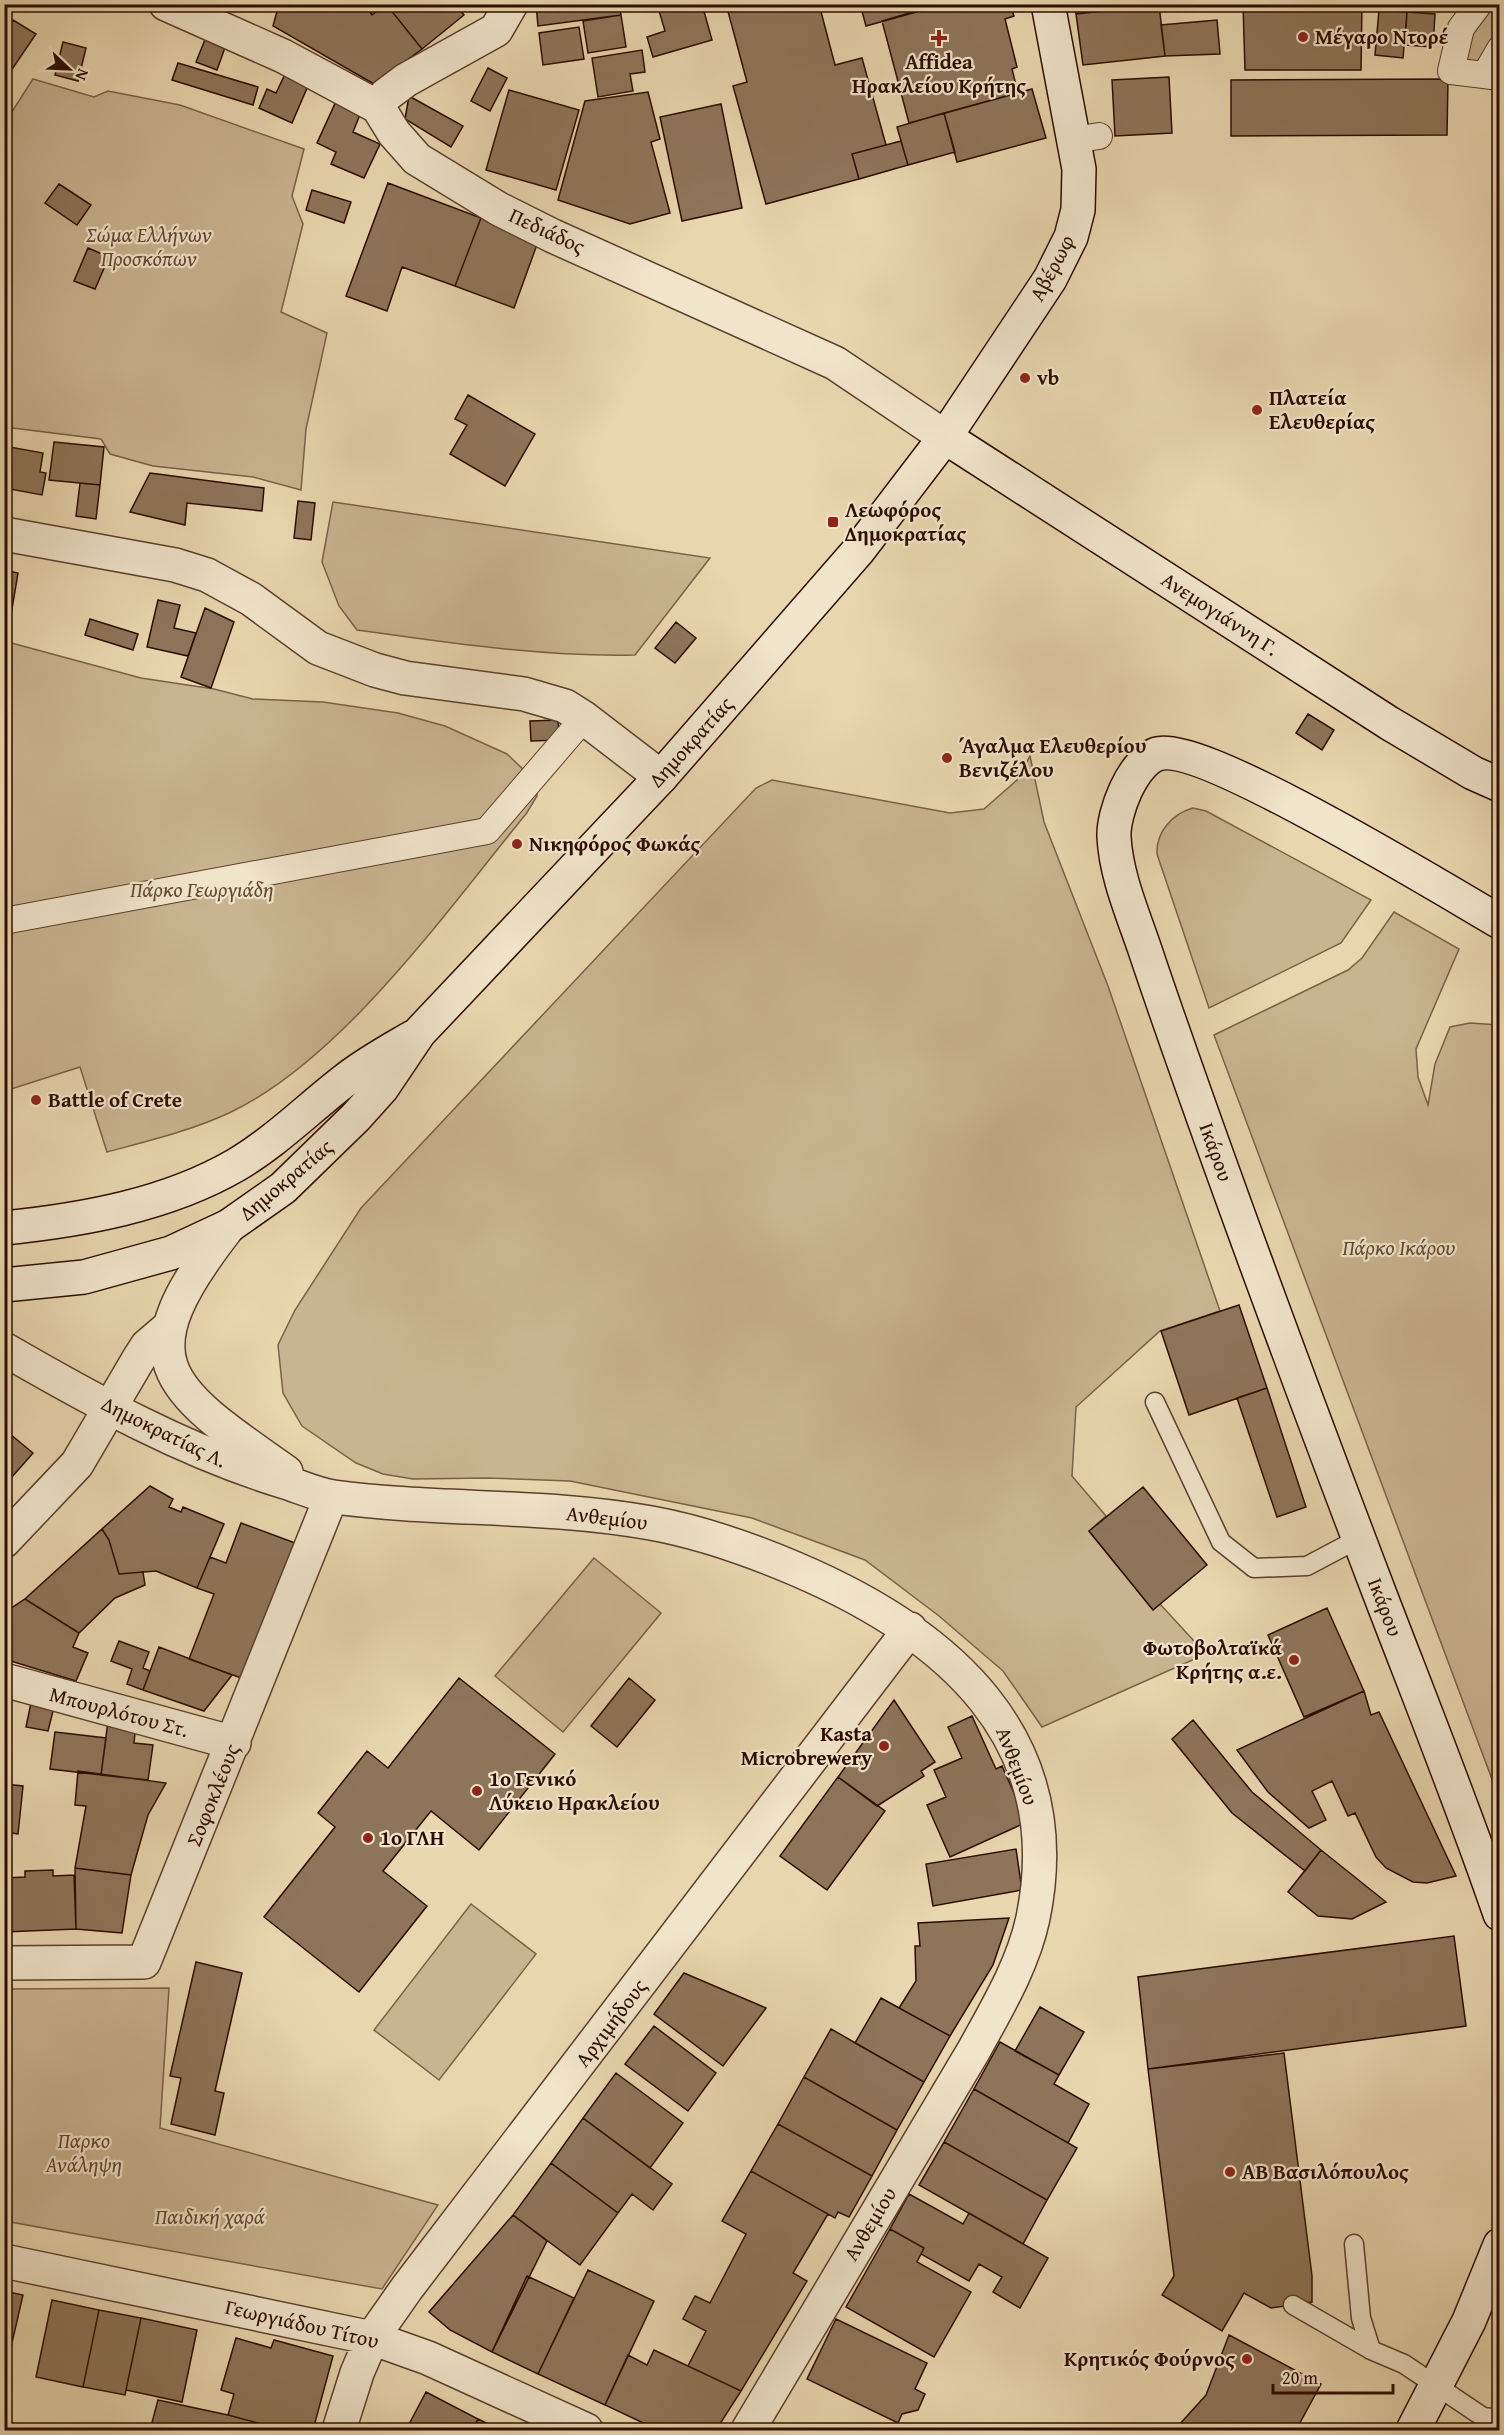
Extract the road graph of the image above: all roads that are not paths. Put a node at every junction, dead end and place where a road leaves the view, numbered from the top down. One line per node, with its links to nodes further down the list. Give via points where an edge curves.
1 (166, 4): 7 (street, via 283,56)
2 (511, 4): 7 (street, via 496,30 406,80)
3 (1048, 4): 8 (street, Αβέρωφ, via 1086,138 1078,210 1071,237 1050,279)
4 (1479, 4): 6 (street, via 1461,28 1451,71)
5 (1500, 49): 6 (street)
6 (1492, 76)
7 (378, 106): 8 (street, Πεδιάδος, via 394,133 417,159 472,194 553,236 835,363)
8 (945, 437): 11 (street, Δημοκρατίας, via 838,576); 12 (street, Ανεμογιάννη Γ., via 1389,723)
9 (4, 534): 10 (street, via 176,565 229,586 318,648 349,662 405,678 524,694 565,706)
10 (584, 718): 11 (street); 13 (street, via 487,831)
11 (661, 777): 15 (street, Δημοκρατίας)
12 (1500, 785)
13 (4, 921)
14 (1500, 921): 24 (street, Ικάρου, via 1280,798 1189,757 1167,753 1151,757 1130,782 1119,804 1114,842 1126,894 1272,1312)
15 (419, 1033): 16 (street, Δημοκρατίας, via 398,1067 356,1118 283,1188); 17 (street, Δημοκρατίας, via 365,1065 252,1155 213,1177 129,1207 64,1221)
16 (229, 1226): 18 (street, Δημοκρατίας, via 171,1254 111,1271); 19 (street, via 192,1276)
17 (4, 1228)
18 (4, 1285)
19 (168, 1328): 22 (street, via 147,1346); 23 (street, via 169,1361 188,1395 228,1431)
20 (4, 1349): 22 (street, Δημοκρατίας Λ.)
21 (1155, 1402): 24 (lane, via 1221,1542 1254,1568 1307,1566)
22 (111, 1407): 23 (street, Δημοκρατίας Λ., via 205,1455); 25 (street, via 77,1464)
23 (322, 1494): 26 (street, Ανθεμίου, via 395,1503 599,1515 672,1527 734,1545 828,1583); 28 (street, Σοφοκλέους)
24 (1358, 1539): 29 (street, Ικάρου)
25 (4, 1541)
26 (909, 1629): 35 (street, Αρχιμήδους); 41 (street, Ανθεμίου, via 976,1688 1015,1747 1032,1794 1039,1839 1032,1919 1015,1971 984,2031)
27 (4, 1680): 28 (street, Μπουρλότου Στ.)
28 (234, 1743): 30 (street, Σοφοκλέους, via 144,1962)
29 (1500, 1914)
30 (4, 1963)
31 (1354, 2244): 36 (lane, via 1361,2318)
32 (1500, 2245): 37 (street)
33 (4, 2261): 35 (street, Γεωργιάδου Τίτου)
34 (1293, 2305): 36 (lane)
35 (372, 2338): 39 (street, Αρχιμήδους); 40 (street, Γεωργιάδου Τίτου, via 420,2355)
36 (1371, 2350): 37 (lane, via 1404,2364)
37 (1438, 2386): 38 (lane, via 1483,2417); 42 (street)
38 (1500, 2419)
39 (339, 2430)
40 (586, 2430)
41 (748, 2430)
42 (1413, 2430)

